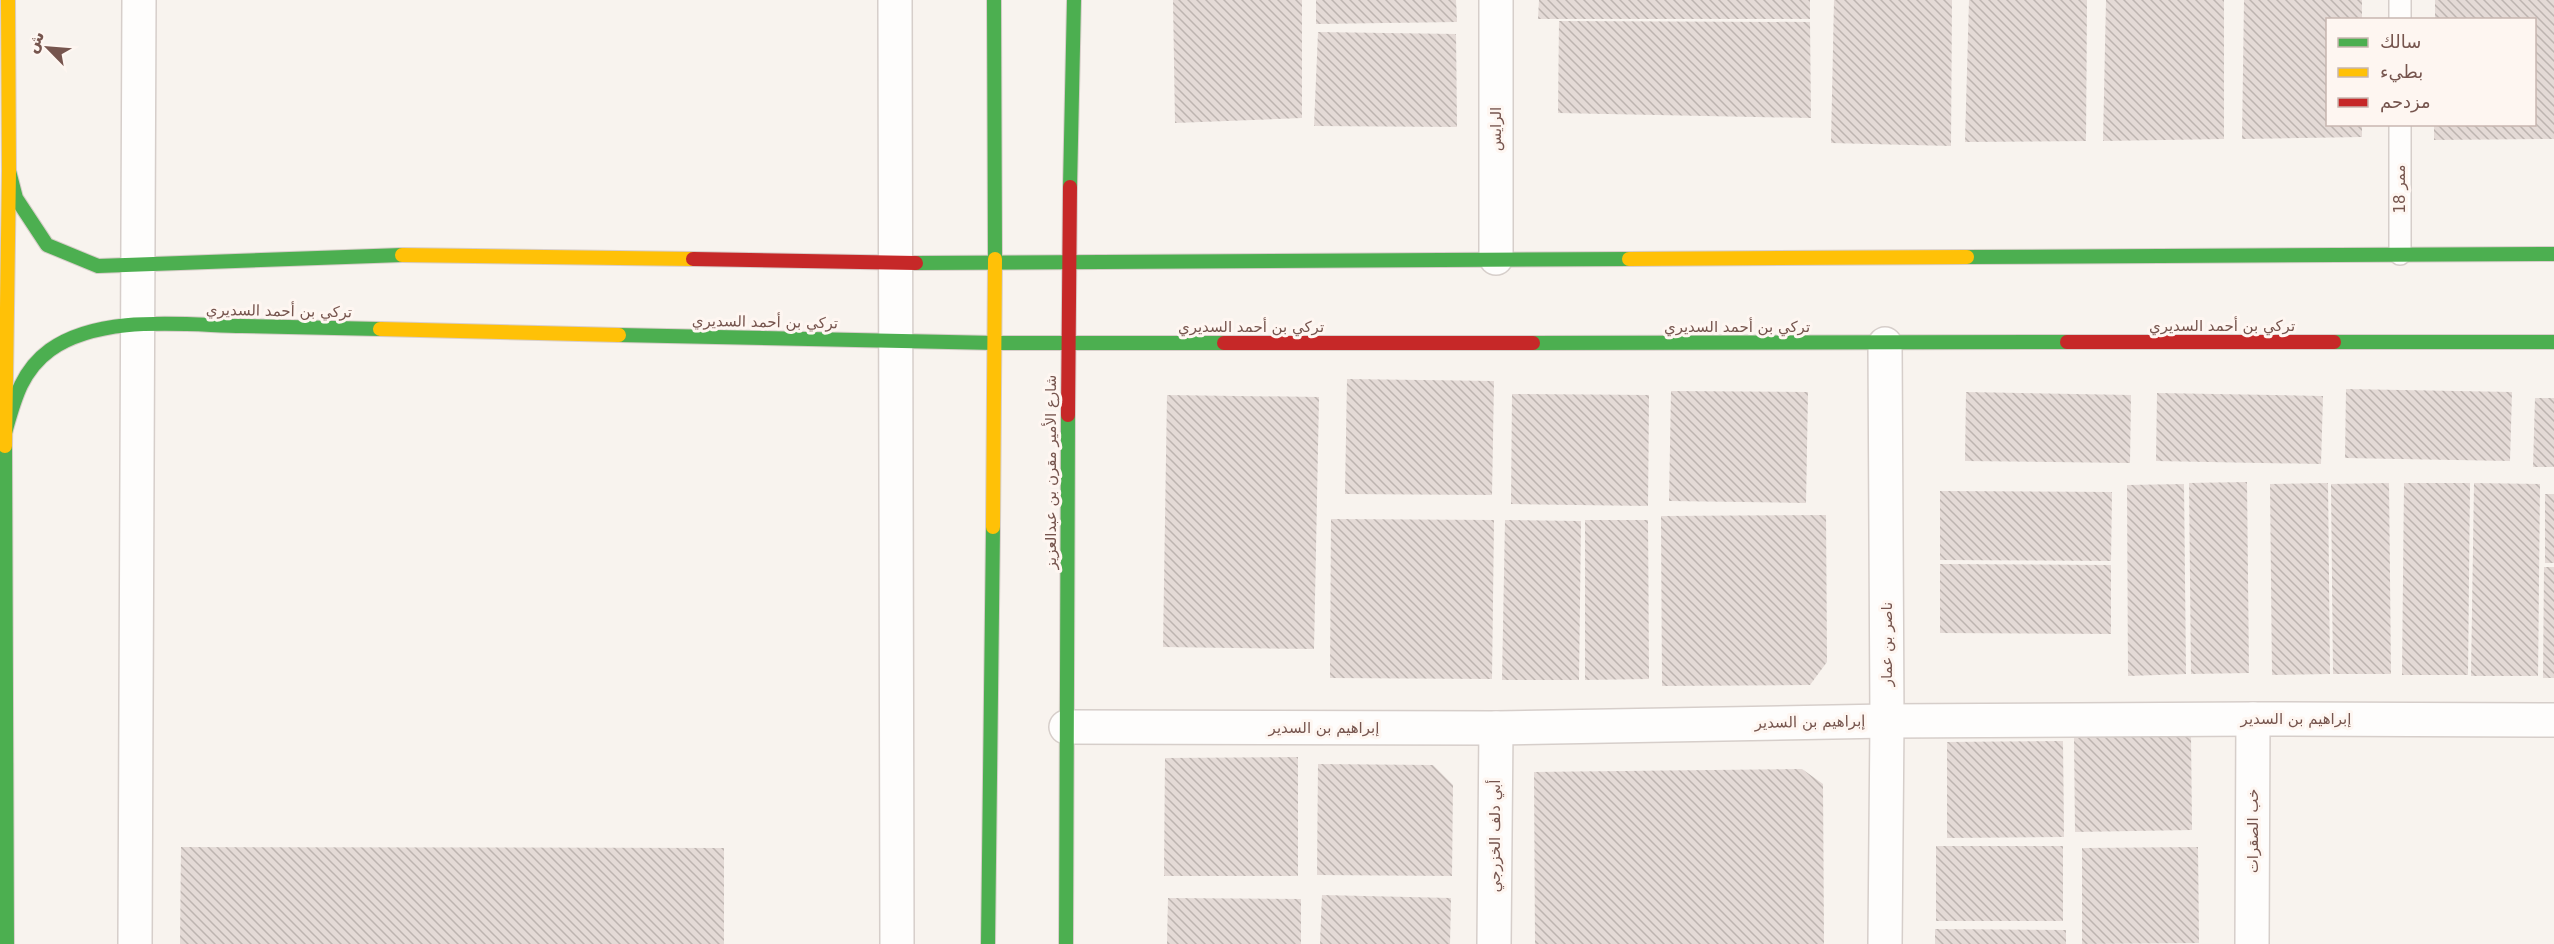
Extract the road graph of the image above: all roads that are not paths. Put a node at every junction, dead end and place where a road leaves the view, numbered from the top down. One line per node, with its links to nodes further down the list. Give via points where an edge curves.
1 (8, 0): 10 (street)
2 (139, 0): 17 (street)
3 (895, 0): 16 (street)
4 (993, 0): 15 (street)
5 (1074, 0): 14 (street, شارع الأمير مقرن بن عبدالعزيز)
6 (1496, 0): 13 (street, الرايس)
7 (2400, 0): 8 (lane)
8 (2400, 18)
9 (2400, 126): 11 (lane, ممر 18)
10 (9, 171): 17 (street, via 16,198 47,245 98,267); 24 (street)
11 (2400, 254): 12 (street); 13 (street)
12 (2554, 254)
13 (1496, 258): 14 (street)
14 (1069, 261): 15 (street); 22 (street, شارع الأمير مقرن بن عبدالعزيز)
15 (995, 262): 16 (street); 21 (street)
16 (896, 263): 17 (street, via 433,254); 19 (street)
17 (139, 266): 18 (street)
18 (138, 324): 19 (street, تركي بن أحمد السديري); 24 (street, تركي بن أحمد السديري, via 88,331 54,345 24,377); 31 (street)
19 (896, 341): 21 (street, تركي بن أحمد السديري); 32 (street)
20 (2554, 342): 23 (street, تركي بن أحمد السديري)
21 (995, 343): 22 (street, تركي بن أحمد السديري); 33 (street)
22 (1069, 343): 23 (street, تركي بن أحمد السديري); 28 (street, شارع الأمير مقرن بن عبدالعزيز)
23 (1885, 344): 27 (street, ناصر بن عمار)
24 (4, 433): 30 (street)
25 (2253, 719): 26 (street, إبراهيم بن السدير); 27 (street, إبراهيم بن السدير); 37 (street, خب الصقرات)
26 (2554, 720)
27 (1887, 721): 29 (street, إبراهيم بن السدير); 36 (street, ناصر بن عمار)
28 (1066, 727): 29 (street, إبراهيم بن السدير); 34 (street, شارع الأمير مقرن بن عبدالعزيز)
29 (1496, 728): 35 (street, أبي دلف الخزرجي)
30 (8, 944)
31 (135, 944)
32 (897, 944)
33 (988, 944)
34 (1066, 944)
35 (1494, 944)
36 (1885, 944)
37 (2252, 944)

